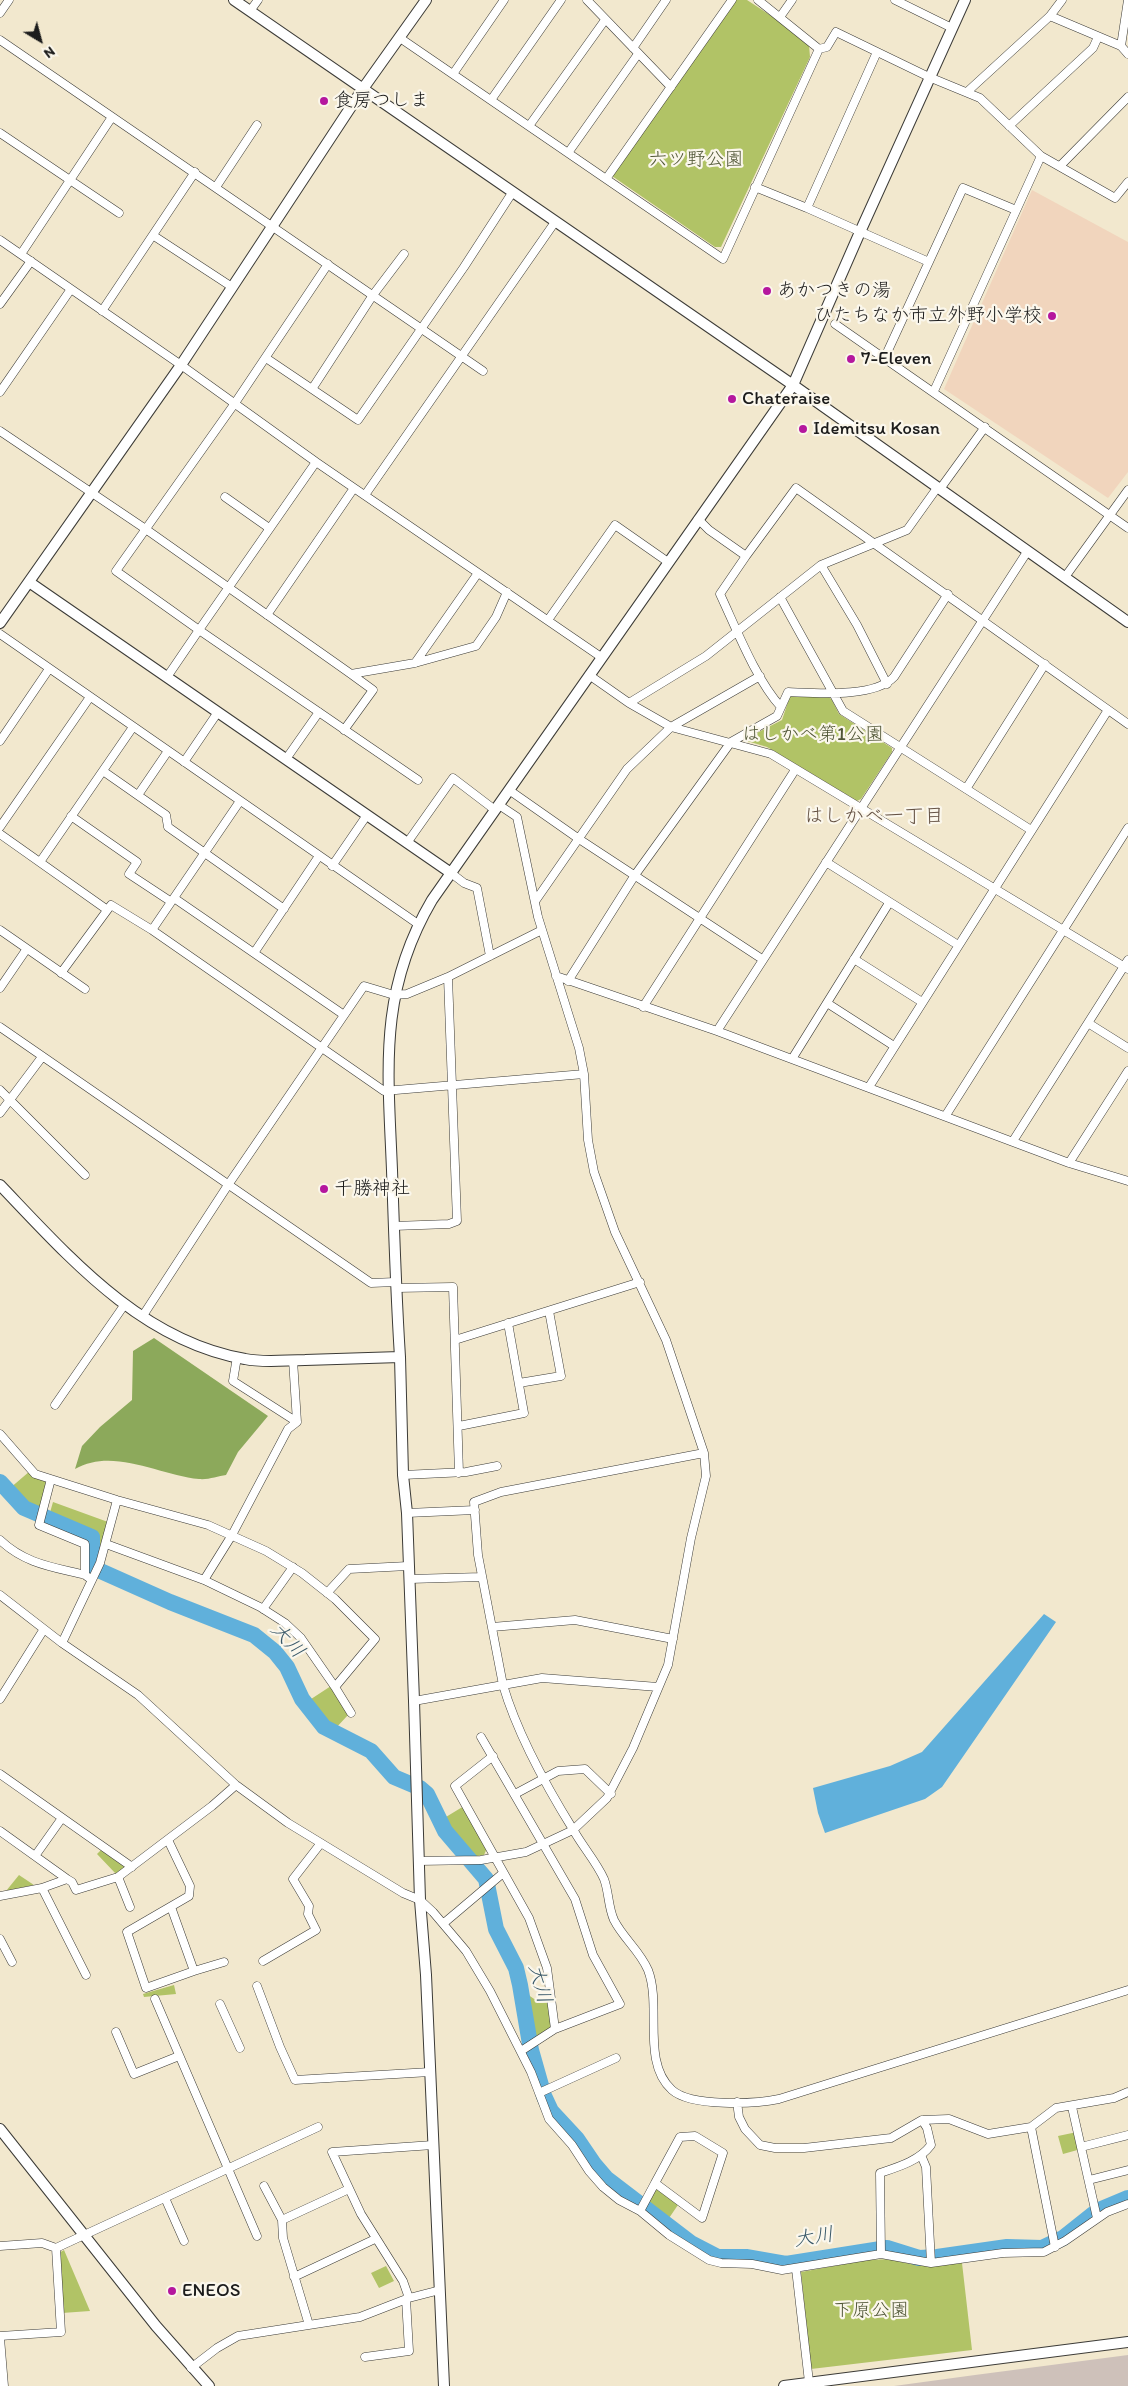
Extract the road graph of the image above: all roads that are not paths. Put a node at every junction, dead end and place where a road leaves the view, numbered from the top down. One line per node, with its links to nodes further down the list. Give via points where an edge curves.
1 (9, 0): 19 (street)
2 (234, 0): 18 (street)
3 (258, 0): 18 (street)
4 (426, 0): 25 (street)
5 (504, 0): 32 (street)
6 (561, 0): 38 (street)
7 (587, 0): 17 (street)
8 (600, 0): 17 (street)
9 (666, 0): 29 (street)
10 (732, 0): 34 (street)
11 (758, 0): 21 (street)
12 (792, 0): 21 (street)
13 (895, 0): 23 (street)
14 (965, 0): 23 (street)
15 (1062, 0): 20 (street)
16 (1128, 0): 27 (street)
17 (594, 8): 22 (street)
18 (250, 11): 35 (street)
19 (0, 13)
20 (1050, 16): 24 (street); 36 (street)
21 (780, 17): 28 (street)
22 (605, 20): 29 (street); 41 (street)
23 (952, 28): 33 (street)
24 (1098, 37): 27 (street); 42 (street, via 1093,48)
25 (400, 38): 32 (street); 35 (street)
26 (0, 40): 39 (street)
27 (1121, 46): 31 (street)
28 (819, 49): 30 (street, via 827,47 836,32); 52 (street)
29 (635, 51): 34 (street); 44 (street)
30 (877, 52): 33 (street); 54 (street)
31 (1128, 54)
32 (453, 74): 38 (street)
33 (929, 77): 36 (street); 59 (street)
34 (671, 87): 48 (street)
35 (362, 90): 53 (street); 58 (street)
36 (967, 92): 42 (street, via 980,98)
37 (1128, 97): 46 (street)
38 (490, 100): 41 (street)
39 (112, 117): 47 (street); 49 (street)
40 (257, 125): 51 (street)
41 (529, 126): 44 (street)
42 (1009, 126): 45 (street)
43 (0, 133): 49 (street)
44 (568, 153): 48 (street)
45 (1042, 156): 46 (street); 55 (street)
46 (1060, 166): 50 (street, via 1115,198)
47 (195, 172): 51 (street); 60 (street)
48 (606, 179): 52 (street, via 722,259)
49 (68, 180): 56 (street); 62 (street)
50 (1128, 182)
51 (216, 187): 58 (street)
52 (755, 188): 54 (street)
53 (512, 192): 57 (street); 73 (street)
54 (807, 208): 59 (street)
55 (1016, 210): 65 (street, via 963,188); 81 (street)
56 (119, 213)
57 (554, 222): 74 (street); 79 (street)
58 (274, 225): 66 (street); 67 (street)
59 (860, 232): 65 (street); 79 (street)
60 (154, 236): 67 (street); 71 (street)
61 (0, 240): 62 (street)
62 (21, 254): 64 (street)
63 (404, 254): 69 (street)
64 (31, 261): 68 (street); 70 (street)
65 (929, 262): 75 (street)
66 (328, 264): 69 (street); 76 (street)
67 (232, 287): 77 (street)
68 (71, 289): 71 (street); 82 (street)
69 (373, 295): 73 (street); 80 (street)
70 (0, 304)
71 (102, 311): 77 (street)
72 (835, 324): 75 (street)
73 (421, 328): 74 (street); 80 (street, via 358,420)
74 (461, 356): 78 (street); 91 (street)
75 (885, 357): 81 (street)
76 (266, 358): 80 (street); 83 (street)
77 (181, 365): 83 (street); 90 (street)
78 (483, 371)
79 (793, 385): 88 (street); 94 (street)
80 (312, 389)
81 (934, 391): 84 (street)
82 (0, 392)
83 (235, 403): 86 (street); 97 (street)
84 (985, 427): 88 (street); 93 (street)
85 (0, 431): 90 (street)
86 (316, 462): 87 (street); 95 (street)
87 (354, 488): 91 (street); 110 (street)
88 (938, 488): 98 (street, via 906,530); 99 (street)
89 (1128, 490): 93 (street)
90 (91, 494): 97 (street); 105 (street)
91 (365, 495): 103 (street)
92 (225, 497): 95 (street)
93 (1110, 515): 96 (street); 104 (street)
94 (698, 519): 100 (street); 101 (street)
95 (269, 528): 106 (street)
96 (1128, 528)
97 (147, 530): 106 (street); 115 (street, via 116,570)
98 (874, 542): 100 (street, via 796,488); 102 (street); 108 (street)
99 (1027, 552): 104 (street); 112 (street)
100 (746, 556): 116 (street, via 720,594)
101 (668, 562): 111 (street, via 615,525); 118 (street)
102 (821, 564): 109 (street); 126 (street)
103 (478, 573): 107 (street); 119 (street)
104 (1065, 578): 113 (street)
105 (29, 582): 114 (street); 125 (street)
106 (228, 587): 110 (street); 115 (street)
107 (507, 592): 111 (street); 119 (street, via 496,617 476,646)
108 (948, 594): 112 (street); 126 (street)
109 (780, 597): 116 (street); 127 (street)
110 (267, 615): 122 (street)
111 (548, 620): 118 (street)
112 (984, 620): 120 (street); 140 (street)
113 (1128, 622)
114 (0, 623)
115 (199, 630): 125 (street); 133 (street)
116 (737, 631): 124 (street); 129 (street, via 706,656)
117 (0, 634): 121 (street)
118 (601, 658): 123 (street)
119 (415, 662): 122 (street)
120 (1044, 664): 131 (street); 147 (street)
121 (49, 669): 128 (street); 138 (street)
122 (351, 674): 137 (street, via 373,690)
123 (589, 675): 129 (street); 148 (street)
124 (760, 676): 130 (street); 136 (street)
125 (167, 678): 132 (street)
126 (887, 684): 127 (street, via 851,692)
127 (830, 692): 130 (street, via 788,692); 140 (street, via 843,711)
128 (90, 697): 135 (street); 155 (street)
129 (629, 703): 136 (street)
130 (781, 707): 139 (street, via 777,716)
131 (1108, 710): 134 (street); 157 (street)
132 (218, 712): 142 (street); 143 (street)
133 (319, 712): 137 (street); 142 (street)
134 (1128, 724)
135 (133, 727): 141 (street); 145 (street)
136 (671, 727): 139 (street); 159 (street, via 627,769)
137 (344, 730): 146 (street)
138 (0, 741)
139 (731, 742): 144 (street, via 772,754); 167 (street)
140 (900, 747): 147 (street); 152 (street)
141 (168, 751): 143 (street); 149 (street)
142 (286, 759): 153 (street)
143 (184, 762): 150 (street)
144 (795, 770): 152 (street); 174 (street)
145 (103, 771): 149 (street); 154 (street)
146 (418, 780)
147 (966, 789): 157 (street)
148 (509, 790): 151 (street); 159 (street)
149 (138, 795): 161 (street, via 166,815 168,827)
150 (240, 801): 161 (street); 162 (street)
151 (497, 807): 160 (street, via 453,778); 166 (street); 170 (street, via 518,817)
152 (862, 809): 164 (street); 168 (street)
153 (367, 815): 160 (street); 165 (street)
154 (72, 816): 163 (street); 169 (street, via 136,862 129,874)
155 (0, 827)
156 (1128, 828): 176 (street)
157 (1030, 830): 168 (street)
158 (0, 834): 163 (street)
159 (579, 839): 167 (street); 170 (street)
160 (407, 843): 166 (street)
161 (205, 853): 169 (street); 172 (street)
162 (319, 856): 165 (street); 172 (street)
163 (40, 862): 173 (street)
164 (826, 862): 171 (street); 184 (street)
165 (332, 866): 175 (street)
166 (451, 873): 175 (street); 183 (street, via 476,888)
167 (635, 875): 174 (street); 190 (street)
168 (994, 887): 176 (street); 180 (street)
169 (172, 900): 178 (street); 182 (street)
170 (536, 900): 179 (street)
171 (889, 903): 180 (street); 185 (street)
172 (284, 908): 182 (street)
173 (106, 909): 178 (street, via 111,905); 187 (street)
174 (700, 917): 184 (street); 196 (street)
175 (418, 924): 193 (street)
176 (1064, 929): 186 (street); 214 (street)
177 (0, 930): 181 (street)
178 (152, 930): 202 (street)
179 (542, 930): 183 (street); 188 (street)
180 (958, 945): 194 (street)
181 (26, 950): 187 (street); 191 (street)
182 (254, 953): 197 (street)
183 (490, 956): 189 (street)
184 (762, 959): 200 (street)
185 (854, 959): 194 (street); 195 (street)
186 (1127, 965): 198 (street)
187 (61, 973): 192 (street)
188 (556, 976): 190 (street); 207 (street, via 575,1032)
189 (448, 977): 193 (street, via 407,994); 208 (street)
190 (568, 981): 196 (street)
191 (0, 988)
192 (85, 989)
193 (394, 995): 197 (street, via 364,986); 211 (street, via 388,1049)
194 (922, 1002): 201 (street)
195 (827, 1003): 201 (street); 205 (street)
196 (643, 1007): 200 (street)
197 (344, 1015): 202 (street)
198 (1088, 1023): 203 (street); 215 (street)
199 (0, 1027): 204 (street)
200 (717, 1031): 205 (street)
201 (894, 1046): 209 (street)
202 (321, 1048): 211 (street, via 384,1091); 220 (street)
203 (1128, 1048)
204 (42, 1057): 212 (street); 220 (street)
205 (792, 1059): 209 (street)
206 (1128, 1071): 216 (street)
207 (584, 1074): 208 (street); 222 (street, via 584,1111 594,1172 615,1232)
208 (452, 1085): 211 (street); 221 (street, via 457,1221)
209 (869, 1087): 214 (street)
210 (0, 1090): 212 (street)
211 (389, 1090): 221 (street)
212 (10, 1100): 213 (street); 217 (street)
213 (0, 1113)
214 (946, 1116): 215 (street)
215 (1013, 1141): 216 (street)
216 (1070, 1163): 218 (street)
217 (85, 1175)
218 (1128, 1181)
219 (0, 1185): 224 (street, via 96,1282)
220 (228, 1186): 223 (street, via 371,1283); 226 (street)
221 (394, 1226): 223 (street)
222 (640, 1282): 225 (street); 237 (street, via 666,1340)
223 (396, 1285): 228 (street, via 453,1286); 230 (street)
224 (125, 1304): 226 (street); 233 (street)
225 (549, 1311): 227 (street); 232 (street, via 561,1376)
226 (142, 1317): 229 (street, via 190,1344)
227 (508, 1324): 228 (street); 232 (street)
228 (455, 1340): 235 (street)
229 (237, 1357): 231 (street, via 246,1360); 234 (street, via 233,1381)
230 (400, 1357): 231 (street); 240 (street)
231 (293, 1360): 234 (street)
232 (519, 1383): 235 (street, via 524,1413)
233 (55, 1405)
234 (296, 1422): 245 (street, via 288,1429)
235 (458, 1426): 239 (street)
236 (0, 1434): 241 (street, via 35,1474)
237 (704, 1453): 243 (street, via 501,1492 474,1502); 259 (street, via 706,1476)
238 (497, 1466): 239 (street)
239 (459, 1473): 240 (street)
240 (403, 1474): 244 (street)
241 (52, 1480): 242 (street); 251 (street, via 39,1525 85,1544)
242 (117, 1500): 245 (street, via 208,1525); 247 (street)
243 (475, 1510): 244 (street); 250 (street)
244 (407, 1513): 248 (street)
245 (232, 1535): 249 (street); 253 (street)
246 (0, 1540): 251 (street, via 28,1560)
247 (106, 1544): 251 (street, via 100,1563); 253 (street)
248 (408, 1566): 252 (street); 254 (street, via 348,1569)
249 (293, 1567): 254 (street); 256 (street)
250 (482, 1577): 252 (street); 257 (street)
251 (89, 1578): 260 (street)
252 (409, 1579): 265 (street)
253 (204, 1580): 256 (street)
254 (327, 1593): 262 (street, via 375,1639)
255 (0, 1595): 258 (street)
256 (262, 1609): 262 (street, via 301,1638)
257 (492, 1627): 259 (street, via 575,1620); 261 (street)
258 (44, 1629): 260 (street); 264 (street)
259 (673, 1639): 263 (street, via 668,1665)
260 (62, 1643): 271 (street, via 138,1695)
261 (503, 1685): 263 (street, via 542,1678); 265 (street); 270 (street, via 518,1729)
262 (335, 1687): 266 (street)
263 (658, 1688): 273 (street)
264 (0, 1698)
265 (414, 1701): 282 (street)
266 (351, 1713)
267 (481, 1737): 268 (street)
268 (493, 1756): 272 (street); 281 (street, via 455,1786)
269 (0, 1774): 274 (street)
270 (544, 1778): 272 (street); 273 (street, via 558,1771 585,1769); 275 (street)
271 (236, 1785): 277 (street); 278 (street)
272 (515, 1794): 279 (street)
273 (610, 1794): 275 (street)
274 (62, 1818): 280 (street); 283 (street)
275 (573, 1830): 279 (street); 312 (street, via 604,1878 614,1919 649,1973 657,2066 661,2075 683,2097)
276 (0, 1831): 280 (street)
277 (168, 1840): 283 (street); 291 (street, via 190,1886 189,1896)
278 (321, 1843): 289 (street); 294 (street, via 293,1879 309,1906 308,1914 316,1930)
279 (543, 1845): 281 (street); 303 (street, via 575,1899 593,1955 620,2004)
280 (35, 1856): 286 (street)
281 (495, 1858): 282 (street); 284 (street)
282 (418, 1861): 289 (street)
283 (132, 1867): 285 (street)
284 (500, 1876): 292 (street); 303 (street, via 529,1918 547,1968)
285 (118, 1877): 286 (street, via 76,1890); 290 (street)
286 (67, 1879): 287 (street)
287 (42, 1888): 288 (street); 298 (street)
288 (0, 1896)
289 (420, 1900): 292 (street); 309 (street)
290 (130, 1906)
291 (171, 1907): 297 (street); 297 (street, via 127,1932 146,1988)
292 (444, 1923): 306 (street, via 479,1971)
293 (0, 1939): 295 (street)
294 (263, 1961)
295 (12, 1962)
296 (224, 1962): 297 (street)
297 (194, 1971)
298 (86, 1975)
299 (257, 1986): 309 (street, via 295,2080)
300 (1128, 1990): 312 (street, via 779,2099)
301 (155, 1999): 307 (street)
302 (220, 2004): 305 (street)
303 (555, 2029): 306 (street)
304 (116, 2032): 307 (street, via 134,2074)
305 (240, 2048)
306 (523, 2050): 311 (street)
307 (179, 2056): 322 (street)
308 (616, 2058): 311 (street)
309 (430, 2072): 319 (street)
310 (1128, 2092): 313 (street)
311 (539, 2093): 330 (street, via 549,2118 603,2187 619,2200)
312 (737, 2102): 314 (street, via 739,2117 752,2138 760,2145 775,2148 891,2138)
313 (1072, 2107): 316 (street, via 1056,2108); 320 (street)
314 (922, 2120): 316 (street, via 948,2119 988,2134); 321 (street, via 930,2145)
315 (318, 2127): 322 (street)
316 (1031, 2127): 338 (street)
317 (0, 2129): 333 (street)
318 (1128, 2136): 320 (street)
319 (433, 2145): 327 (street, via 332,2152); 344 (street)
320 (1081, 2147): 324 (street)
321 (921, 2155): 340 (street, via 880,2174); 341 (street, via 926,2167)
322 (227, 2169): 328 (street); 334 (street)
323 (1128, 2170): 324 (street)
324 (1089, 2180): 331 (street)
325 (655, 2183): 325 (street, via 680,2137 695,2136 723,2153 702,2218); 330 (street)
326 (264, 2186): 332 (street)
327 (349, 2189): 332 (street); 335 (street)
328 (165, 2198): 333 (street); 336 (street)
329 (1128, 2204): 331 (street)
330 (640, 2210): 342 (street, via 669,2235 709,2260)
331 (1097, 2218): 338 (street)
332 (282, 2220): 343 (street, via 283,2238)
333 (85, 2236): 339 (street); 350 (street)
334 (257, 2236)
335 (375, 2239): 343 (street); 345 (street, via 402,2281)
336 (184, 2241)
337 (0, 2246): 339 (street, via 42,2243)
338 (1055, 2247): 341 (street, via 1044,2252 1003,2253)
339 (56, 2248): 347 (street, via 61,2332)
340 (881, 2254): 341 (street); 342 (street)
341 (931, 2263)
342 (796, 2269): 351 (street)
343 (294, 2277): 346 (street)
344 (440, 2290): 345 (street); 354 (street)
345 (407, 2299): 346 (street, via 360,2317); 349 (street, via 409,2351)
346 (309, 2324): 350 (street, via 238,2336)
347 (0, 2337): 352 (street)
348 (1128, 2342): 351 (street)
349 (365, 2357)
350 (191, 2368): 353 (street)
351 (809, 2382): 355 (street)
352 (4, 2386)
353 (209, 2386)
354 (444, 2386)
355 (784, 2386)

